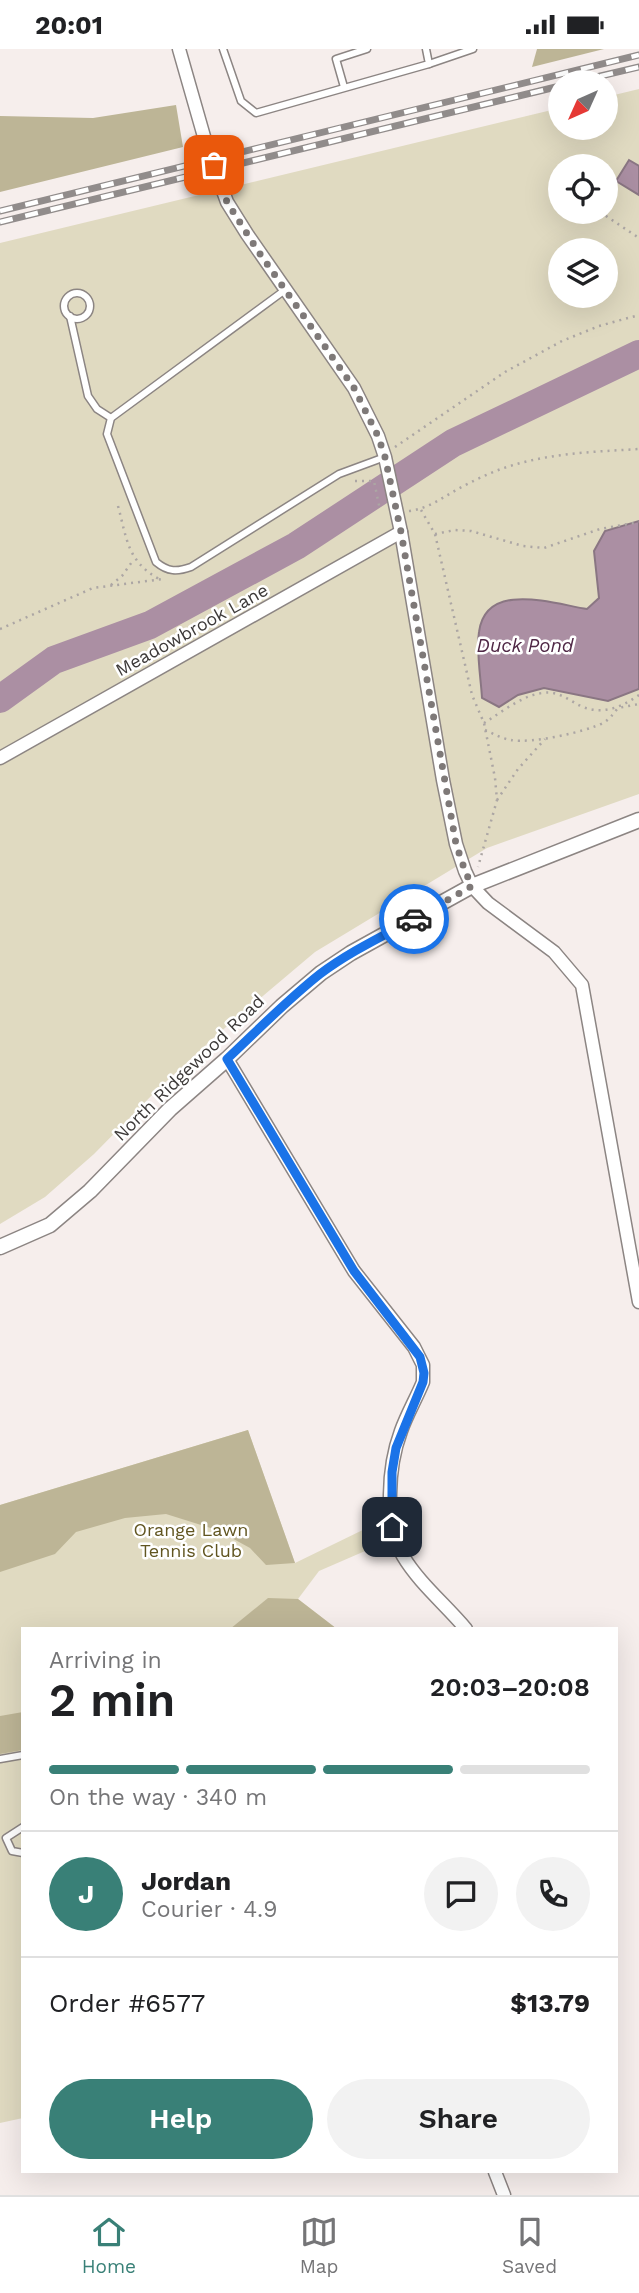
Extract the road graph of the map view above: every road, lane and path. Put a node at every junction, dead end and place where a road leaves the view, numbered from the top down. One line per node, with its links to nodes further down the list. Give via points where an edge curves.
1 (179, 49): 11 (street, via 227,202)
2 (223, 49): 8 (lane, via 241,101 256,113)
3 (366, 49): 8 (lane, via 336,59)
4 (426, 49): 7 (lane)
5 (473, 49): 6 (lane)
6 (450, 53): 7 (lane)
7 (429, 64): 8 (lane)
8 (344, 87)
9 (618, 224): 10 (path)
10 (639, 238)
11 (285, 290): 14 (lane); 17 (street, via 354,388)
12 (639, 314): 15 (path, via 562,341 505,372)
13 (70, 316): 13 (lane, via 78,318 88,312 89,300 83,294 65,301); 14 (lane, via 88,396)
14 (111, 418): 17 (lane, via 107,434 156,562 171,570 191,567 339,474)
15 (395, 447)
16 (639, 449): 21 (path, via 527,461 461,487)
17 (386, 464): 24 (street)
18 (374, 481): 20 (path)
19 (118, 506): 26 (path)
20 (380, 510)
21 (421, 510): 22 (path); 25 (path)
22 (408, 511)
23 (639, 522): 25 (path, via 600,529 544,548 471,531)
24 (401, 532): 35 (street, Meadowbrook Lane); 38 (street, via 453,831)
25 (435, 534): 32 (path, via 472,695)
26 (134, 558): 27 (path); 28 (path)
27 (159, 579)
28 (111, 585)
29 (639, 695): 31 (path)
30 (639, 704): 31 (path)
31 (618, 708): 32 (path, via 597,710 556,693 543,693 519,701); 34 (path, via 600,724)
32 (484, 723): 33 (path)
33 (485, 730): 34 (path, via 510,740); 36 (path)
34 (546, 738): 36 (path)
35 (0, 758)
36 (497, 800): 38 (path)
37 (639, 820): 38 (street, North Ridgewood Road)
38 (472, 886): 39 (street, North Ridgewood Road, via 321,973); 41 (street, via 554,953 582,985)
39 (227, 1059): 40 (street, North Ridgewood Road, via 50,1225); 42 (street, via 354,1271 420,1357 423,1382 400,1433 392,1472 393,1538 404,1559)
40 (0, 1247)
41 (639, 1302)
42 (464, 1627)
43 (21, 1755): 44 (lane)
44 (0, 1759)
45 (21, 1828): 46 (lane)
46 (3, 1839): 47 (lane, via 12,1851)
47 (21, 1853)
48 (495, 2173): 49 (street)
49 (504, 2195)

